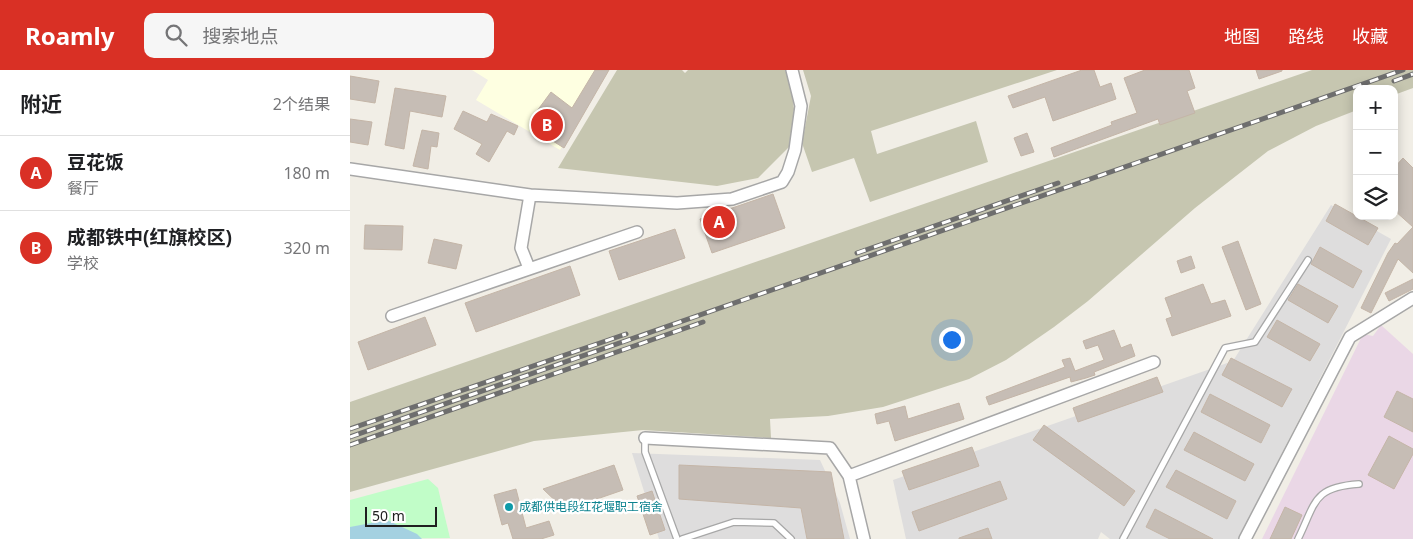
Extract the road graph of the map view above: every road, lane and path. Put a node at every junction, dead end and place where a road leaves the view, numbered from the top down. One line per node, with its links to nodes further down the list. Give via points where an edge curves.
1 (792, 70): 3 (street, via 801,106 795,150 782,182 732,199 678,204)
2 (350, 169): 3 (street)
3 (530, 195): 6 (street, via 522,248)
4 (637, 232): 6 (street)
5 (1308, 260): 17 (lane, via 1255,342 1225,348)
6 (529, 268): 8 (street)
7 (1413, 298): 18 (street, via 1350,337)
8 (392, 316)
9 (1154, 362): 11 (street)
10 (645, 438): 11 (street, via 830,448); 13 (lane, via 644,452)
11 (849, 476): 16 (street)
12 (1359, 484): 19 (lane, via 1337,486 1320,494)
13 (677, 539)
14 (682, 539): 15 (lane, via 734,522 774,523)
15 (791, 539)
16 (864, 539)
17 (1124, 539)
18 (1245, 539)
19 (1298, 539)

